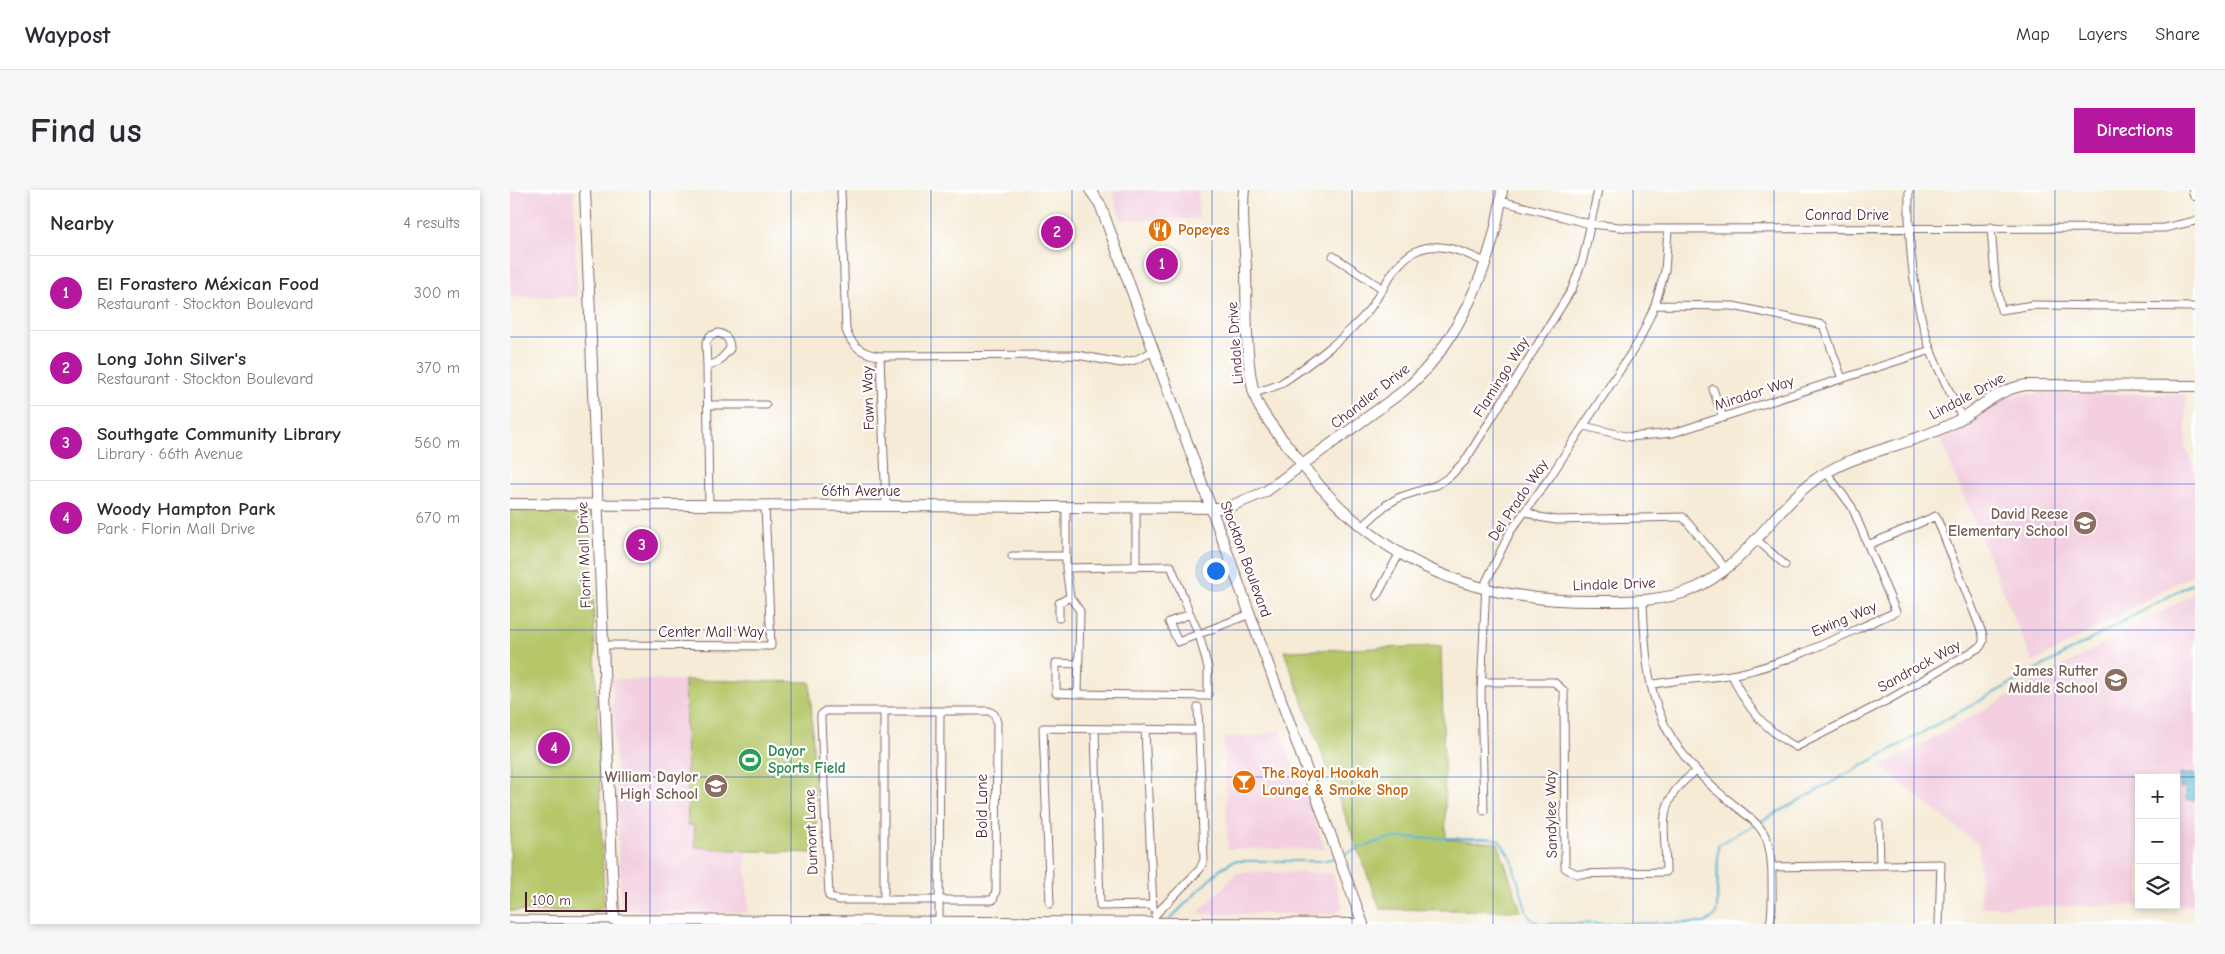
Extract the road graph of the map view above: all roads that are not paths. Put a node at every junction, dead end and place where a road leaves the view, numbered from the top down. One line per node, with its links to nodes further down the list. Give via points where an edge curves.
1 (585, 190): 39 (street, Florin Mall Drive)
2 (841, 190): 25 (street, Fawn Way, via 846,330 858,349)
3 (1090, 190): 12 (street, Stockton Boulevard)
4 (1098, 190): 12 (street, Stockton Boulevard)
5 (1244, 190): 30 (street, Lindale Drive, via 1250,378)
6 (1502, 190): 11 (street, Chandler Drive)
7 (1598, 190): 14 (street, Flamingo Way)
8 (1909, 190): 17 (street)
9 (2194, 190): 10 (street)
10 (2195, 195)
11 (1501, 201): 14 (street, Conrad Drive); 19 (street, Chandler Drive, via 1493,242)
12 (1100, 204): 24 (street, Stockton Boulevard)
13 (2195, 221): 15 (street, Conrad Drive, via 2164,228)
14 (1590, 224): 16 (street, Conrad Drive, via 1611,228); 47 (street, Flamingo Way, via 1583,259 1572,289 1465,461 1436,485 1386,505)
15 (1991, 227): 17 (street, Conrad Drive); 22 (street, via 2001,310 2033,305)
16 (1668, 229): 17 (street, Conrad Drive); 21 (street, Del Prado Way, via 1665,271)
17 (1908, 229): 23 (street, via 1916,292)
18 (1333, 256): 20 (street)
19 (1485, 262): 20 (street, via 1452,249 1421,249 1402,261); 36 (street, Chandler Drive, via 1480,281 1466,307 1421,376)
20 (1383, 289): 30 (street, via 1346,334 1278,385)
21 (1655, 305): 27 (street, via 1733,306 1823,325); 35 (street, Del Prado Way, via 1638,341)
22 (2195, 307)
23 (1931, 350): 27 (street, Mirador Way); 34 (street)
24 (1154, 351): 25 (street, via 1121,363 1077,356); 45 (street, Stockton Boulevard)
25 (880, 356): 42 (street, Fawn Way)
26 (707, 366): 26 (street, via 708,339 713,334 723,334 729,340 730,349 718,362); 31 (street)
27 (1842, 379): 33 (street, Mirador Way)
28 (2195, 386): 34 (street, Lindale Drive, via 2019,386 1996,394)
29 (1713, 389): 33 (street)
30 (1254, 393): 36 (street, Lindale Drive, via 1266,416)
31 (708, 405): 32 (street); 40 (street)
32 (766, 405)
33 (1723, 418): 35 (street, Mirador Way, via 1673,433 1644,437 1614,435)
34 (1962, 418): 37 (street, Lindale Drive)
35 (1584, 426): 46 (street, Del Prado Way)
36 (1302, 465): 45 (street, Chandler Drive, via 1265,492 1226,508); 47 (street, Lindale Drive, via 1332,500)
37 (1826, 472): 48 (street, Lindale Drive, via 1795,497); 49 (street, Ewing Way, via 1849,500)
38 (510, 504): 39 (street, 66th Avenue)
39 (597, 505): 40 (street, 66th Avenue); 65 (street, Florin Mall Drive)
40 (709, 506): 41 (street, 66th Avenue)
41 (765, 506): 42 (street, 66th Avenue); 65 (street, Center Mall Way, via 771,646)
42 (886, 506): 43 (street, 66th Avenue)
43 (1066, 507): 44 (street, 66th Avenue); 52 (street)
44 (1136, 508): 45 (street, 66th Avenue); 54 (street)
45 (1211, 508): 62 (street, Stockton Boulevard)
46 (1525, 511): 56 (street, via 1556,520 1683,517); 57 (street, Del Prado Way, via 1501,548)
47 (1362, 527): 50 (street, Lindale Drive)
48 (1756, 539): 53 (street); 56 (street, Lindale Drive)
49 (1868, 545): 67 (street, Ewing Way, via 1896,612 1779,661); 67 (street, Sandrock Way, via 1936,516 1982,635 1980,647 1888,700 1796,747 1758,719 1747,706)
50 (1399, 554): 57 (street, Lindale Drive, via 1442,575); 58 (street)
51 (1012, 556): 52 (street)
52 (1066, 556): 55 (street)
53 (1785, 565)
54 (1136, 567): 55 (street); 61 (street, via 1171,566)
55 (1066, 568): 59 (street)
56 (1726, 570): 60 (street, Lindale Drive, via 1690,590)
57 (1484, 590): 60 (street, Lindale Drive, via 1555,601); 68 (street, Del Prado Way)
58 (1377, 596)
59 (1070, 598): 63 (street, via 1059,603); 66 (street, via 1080,611)
60 (1643, 601): 69 (street, via 1645,654)
61 (1190, 614): 64 (street); 64 (street, via 1169,622 1178,642)
62 (1250, 614): 64 (street); 92 (street, Stockton Boulevard)
63 (1059, 618)
64 (1199, 634): 70 (street, via 1208,668 1208,696)
65 (602, 645): 87 (street, Florin Mall Drive)
66 (1078, 664): 70 (street); 70 (street, via 1056,663 1056,693)
67 (1732, 675): 69 (street, Ewing Way)
68 (1482, 682): 77 (street, Sandylee Way, via 1554,682 1564,691 1565,868 1577,874 1666,872 1665,812 1675,792); 78 (street, Del Prado Way)
69 (1651, 685): 77 (street, via 1665,726)
70 (1078, 694)
71 (1198, 707): 76 (street)
72 (884, 711): 73 (street, Dumont Lane); 82 (street); 82 (street, Dumont Lane, via 826,711 821,720 828,894 835,900)
73 (940, 711): 83 (street); 83 (street, Bold Lane, via 993,712 997,732 995,898 989,901)
74 (1095, 729): 75 (street); 84 (street, via 1043,728); 85 (street, via 1100,906)
75 (1145, 729): 76 (street); 85 (street)
76 (1198, 730): 88 (street, via 1204,860)
77 (1696, 771): 81 (street, via 1752,817 1770,847)
78 (1484, 811)
79 (1879, 824): 80 (street)
80 (1880, 865): 81 (street); 94 (street, via 1941,864)
81 (1772, 867): 93 (street)
82 (884, 900): 83 (street, Dumont Lane)
83 (939, 901): 89 (street)
84 (1050, 904)
85 (1152, 905): 88 (street)
86 (510, 919): 87 (street)
87 (614, 920): 89 (street)
88 (1157, 920): 89 (street); 90 (street)
89 (939, 922)
90 (1180, 923): 91 (street)
91 (1224, 924): 92 (street)
92 (1363, 924)
93 (1770, 924)
94 (1939, 924)

